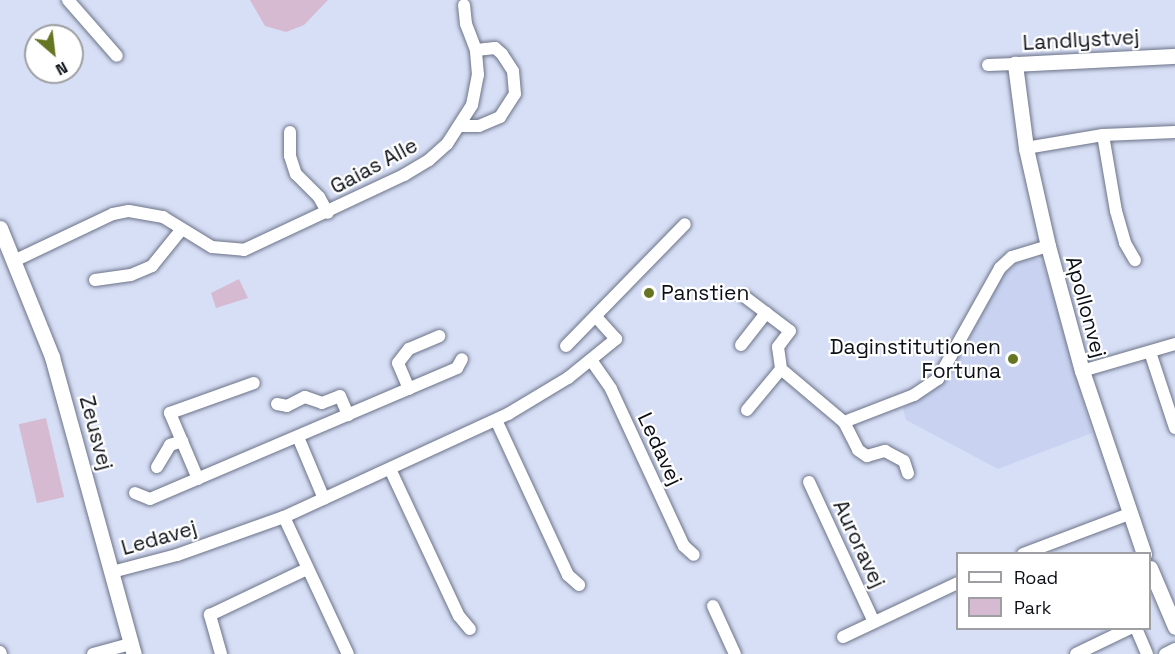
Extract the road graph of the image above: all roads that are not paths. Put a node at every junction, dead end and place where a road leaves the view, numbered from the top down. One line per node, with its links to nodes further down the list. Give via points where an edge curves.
1 (68, 0): 4 (street)
2 (464, 5): 3 (street, Gaias Alle)
3 (476, 50): 8 (street, Gaias Alle, via 478,75 472,105); 8 (street, via 495,48 502,54 513,71 515,94 500,117 479,126)
4 (117, 56)
5 (1175, 57): 6 (street, Landlystvej)
6 (1015, 64): 7 (street, Landlystvej); 12 (street, Apollonvej)
7 (988, 65)
8 (462, 126): 13 (street, Gaias Alle, via 429,160)
9 (290, 132): 13 (street, Gaias Alle, via 290,156 296,174 319,197)
10 (1175, 132): 11 (street)
11 (1103, 135): 12 (street); 19 (street, via 1116,211)
12 (1026, 148): 17 (street, Apollonvej)
13 (328, 213): 16 (street, Gaias Alle, via 244,250 212,247)
14 (685, 224): 23 (street)
15 (0, 228): 18 (street, Zeusvej)
16 (181, 230): 18 (street, Gaias Alle, via 148,211 129,211 113,214); 20 (street, via 152,266 131,275)
17 (1048, 246): 32 (street, Apollonvej); 39 (street, via 1012,256 1000,268 938,379 914,395)
18 (16, 260): 56 (street, Zeusvej, via 62,388)
19 (1135, 260)
20 (95, 280)
21 (745, 297): 22 (street)
22 (766, 313): 26 (street); 31 (street, via 790,331 778,347)
23 (596, 316): 27 (street); 30 (street, Ledavej, via 616,339)
24 (439, 336): 34 (street, via 409,349 398,363)
25 (1175, 344): 28 (street)
26 (741, 345)
27 (566, 346)
28 (1150, 352): 32 (street); 40 (street)
29 (462, 359): 34 (street, Ledavej, via 457,368)
30 (591, 360): 38 (street, Ledavej); 54 (street, Ledavej, via 611,389 684,546)
31 (781, 369): 36 (street); 39 (street)
32 (1082, 371): 50 (street, Apollonvej)
33 (254, 383): 42 (street, via 170,413)
34 (409, 389): 37 (street, Ledavej)
35 (277, 404): 37 (street, via 287,406 305,398 322,403 339,396)
36 (747, 410)
37 (348, 416): 41 (street, Ledavej)
38 (496, 420): 44 (street, Ledavej); 59 (street, via 568,575)
39 (844, 422): 45 (street, via 858,450 867,456 885,451 904,461)
40 (1175, 428)
41 (298, 437): 46 (street, Ledavej); 49 (street)
42 (182, 441): 43 (street, via 170,446); 46 (street)
43 (157, 467)
44 (390, 469): 49 (street, Ledavej); 63 (street, via 459,616)
45 (908, 473)
46 (198, 479): 48 (street, Ledavej, via 150,499)
47 (809, 482): 61 (street, Auroravej)
48 (135, 493)
49 (324, 499): 51 (street, Ledavej)
50 (1129, 514): 52 (street); 53 (street, Apollonvej)
51 (284, 517): 55 (street); 56 (street, Ledavej, via 188,551)
52 (1028, 552)
53 (1143, 552)
54 (694, 555)
55 (307, 569): 70 (street, via 210,615); 71 (street)
56 (112, 572): 67 (street, Zeusvej)
57 (1151, 573): 62 (street)
58 (956, 583): 61 (street, Auroravej)
59 (579, 585)
60 (713, 606): 72 (street)
61 (874, 622): 66 (street, Auroravej)
62 (1175, 627)
63 (470, 629)
64 (1126, 630): 73 (street)
65 (1137, 630): 74 (street)
66 (843, 637)
67 (133, 649): 69 (street)
68 (1175, 649): 75 (street)
69 (93, 654)
70 (220, 654)
71 (348, 654)
72 (735, 654)
73 (1076, 654)
74 (1147, 654)
75 (1165, 654)

